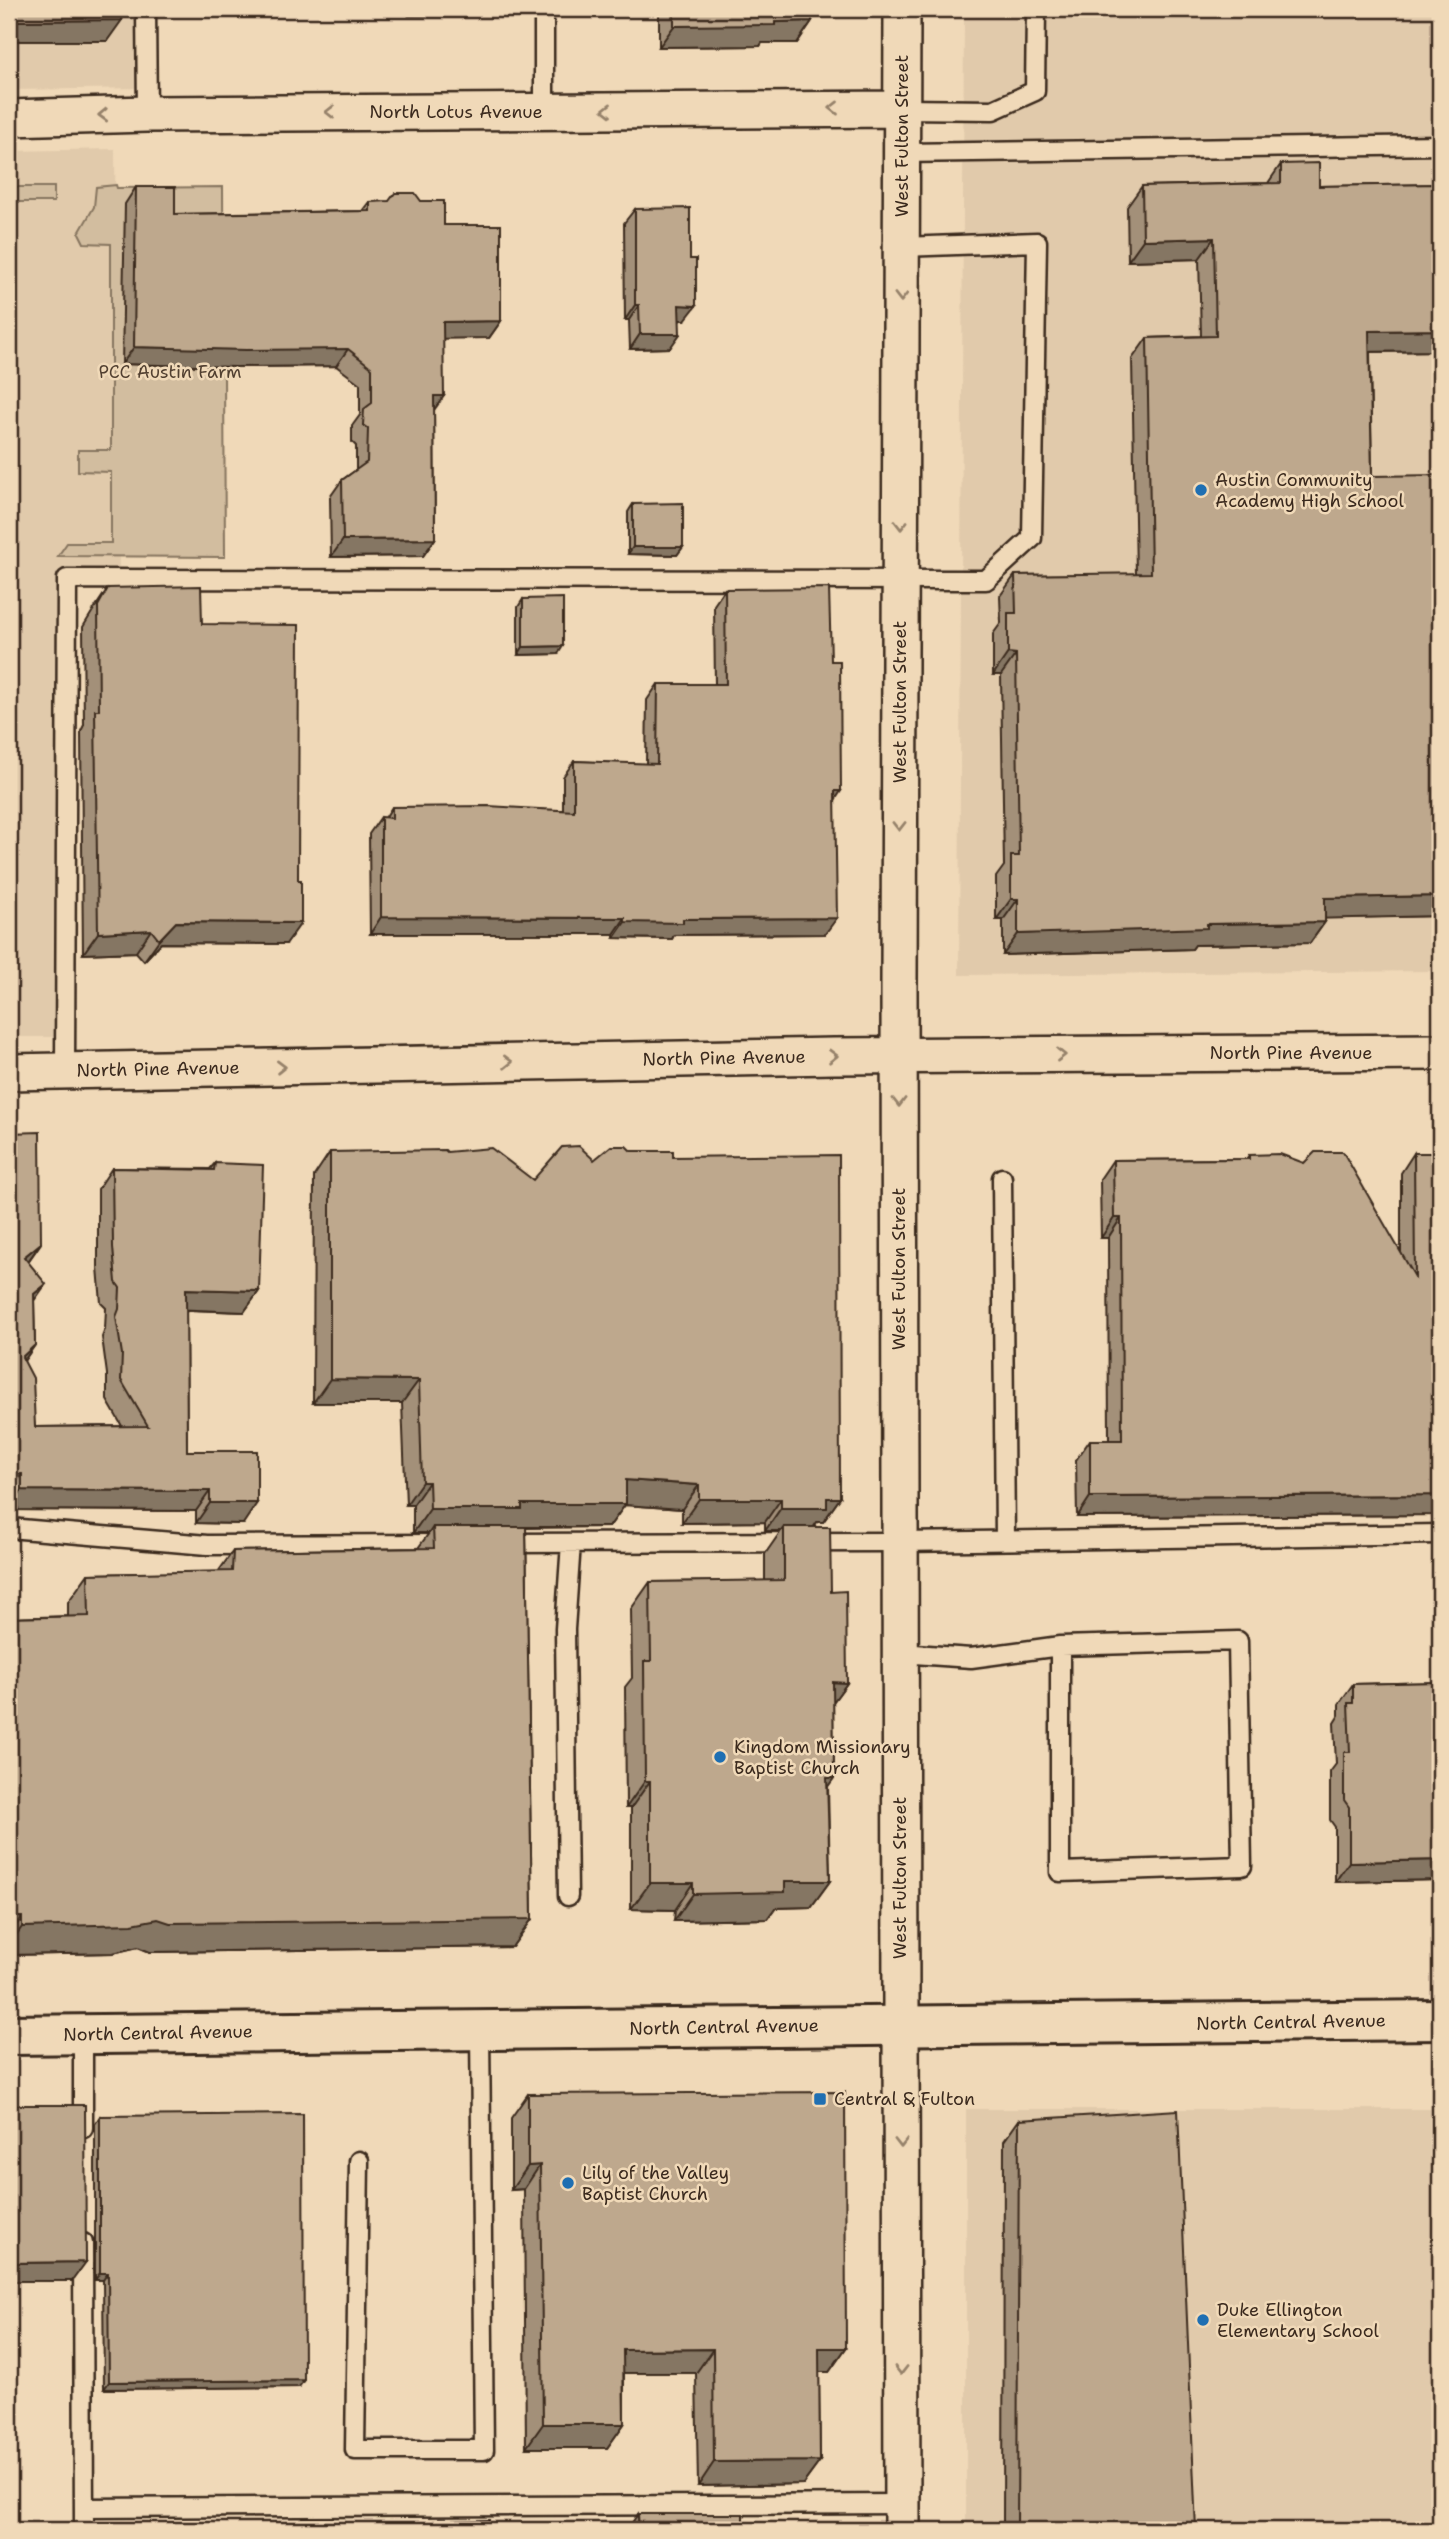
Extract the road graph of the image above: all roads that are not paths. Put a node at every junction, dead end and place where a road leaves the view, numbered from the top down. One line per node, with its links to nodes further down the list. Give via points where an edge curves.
1 (146, 9): 7 (lane)
2 (544, 9): 6 (lane)
3 (902, 9): 5 (street, West Fulton Street)
4 (1036, 9): 5 (lane, via 1035,91 993,110)
5 (902, 108): 6 (street, North Lotus Avenue, one-way to 6); 10 (street, West Fulton Street)
6 (544, 111): 7 (street, North Lotus Avenue, one-way to 7)
7 (147, 114): 8 (street, North Lotus Avenue, one-way to 8)
8 (9, 118)
9 (1440, 145): 10 (lane)
10 (902, 153): 11 (street, West Fulton Street)
11 (902, 247): 12 (street, West Fulton Street, one-way to 12); 12 (lane, via 1037,242 1032,538 986,580)
12 (901, 580): 14 (street, West Fulton Street, one-way to 14); 15 (lane, via 67,579)
13 (1440, 1052): 14 (street, North Pine Avenue, one-way to 13)
14 (899, 1056): 15 (street, North Pine Avenue, one-way to 14); 21 (street, West Fulton Street, one-way to 21)
15 (65, 1071): 16 (street, North Pine Avenue)
16 (9, 1072)
17 (1002, 1178): 20 (lane)
18 (9, 1528): 23 (lane, via 207,1545)
19 (1440, 1534): 20 (lane)
20 (1005, 1540): 21 (lane)
21 (900, 1542): 22 (lane); 26 (street, West Fulton Street)
22 (571, 1543): 24 (lane); 27 (lane, via 565,1629)
23 (463, 1544)
24 (490, 1544)
25 (1060, 1646): 25 (lane, via 1238,1641 1242,1866 1060,1872); 26 (lane, via 971,1658)
26 (900, 1653): 29 (street, West Fulton Street)
27 (568, 1896)
28 (1440, 2020): 29 (street, North Central Avenue)
29 (901, 2026): 30 (street, North Central Avenue); 37 (street, West Fulton Street, one-way to 37)
30 (480, 2030): 31 (street, North Central Avenue); 34 (lane, via 484,2451 355,2450)
31 (83, 2034): 32 (street, North Central Avenue); 33 (lane)
32 (9, 2035)
33 (83, 2140)
34 (359, 2161)
35 (83, 2222): 36 (lane)
36 (84, 2508): 37 (lane); 38 (lane)
37 (902, 2517)
38 (84, 2530)

